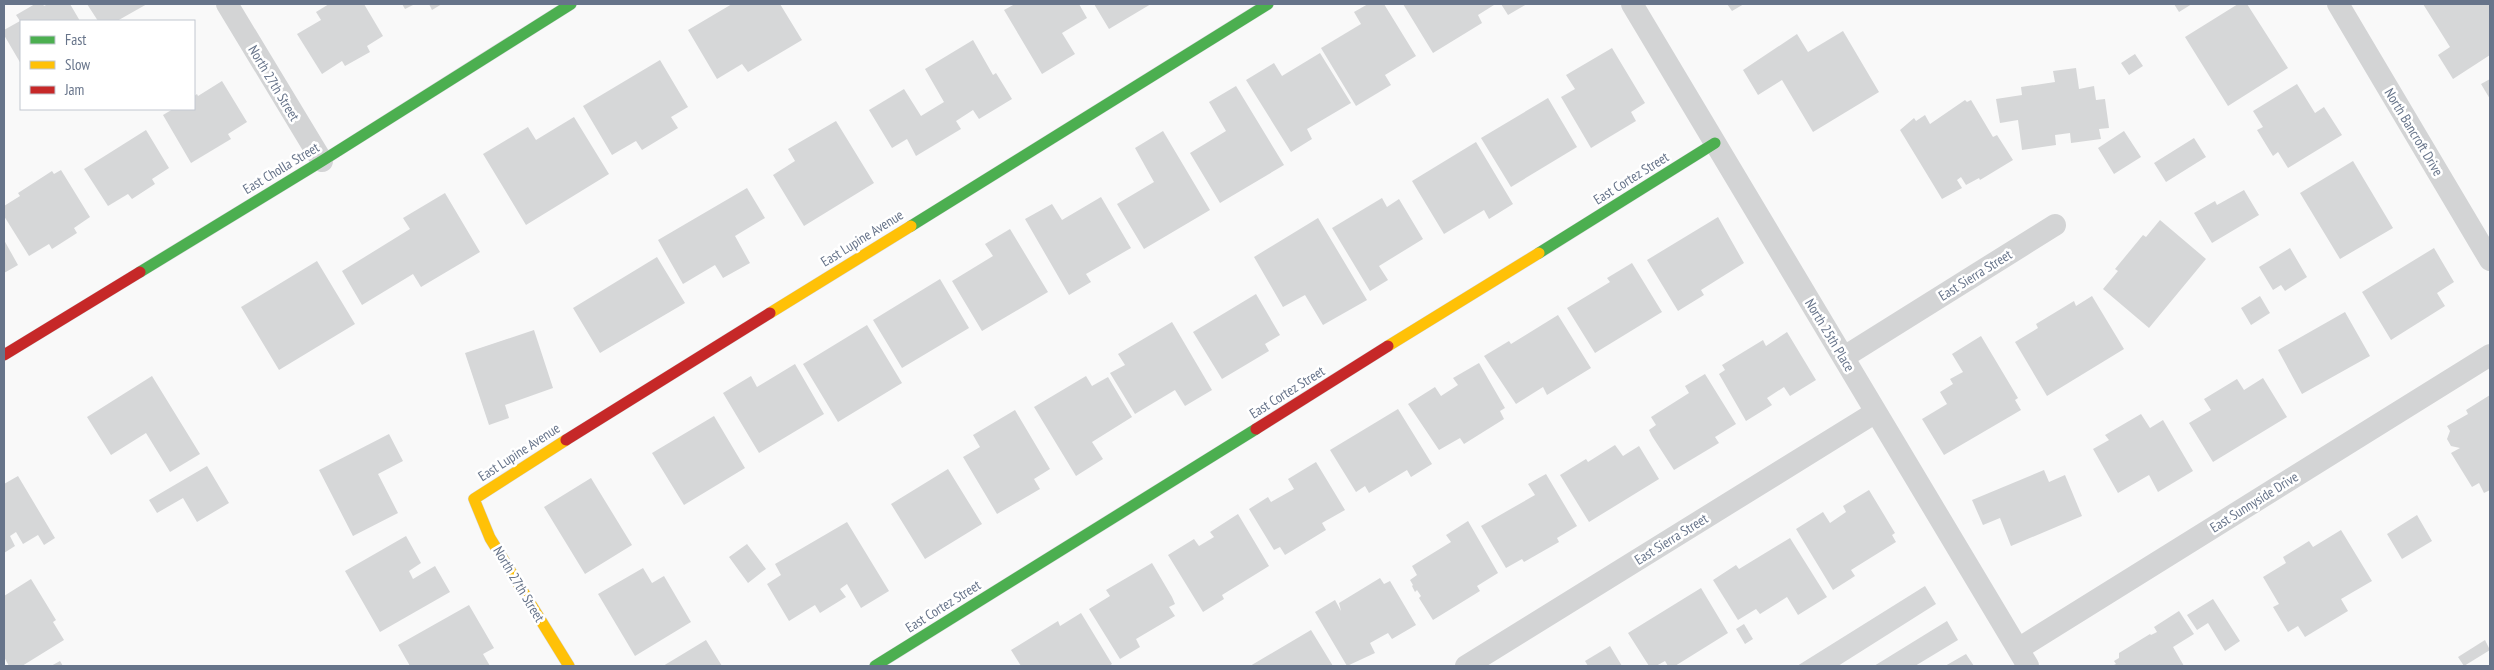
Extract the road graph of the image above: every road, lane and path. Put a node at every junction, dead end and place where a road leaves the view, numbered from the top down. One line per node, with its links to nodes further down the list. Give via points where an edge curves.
1 (227, 4): 7 (street, North 27th Street)
2 (571, 4): 7 (street, East Cholla Street)
3 (1268, 4): 14 (street, East Lupine Avenue)
4 (1632, 4): 6 (street, North 25th Place)
5 (2338, 4): 9 (street, North Bancroft Drive)
6 (1715, 143): 12 (street, North 25th Place); 17 (street, East Cortez Street)
7 (322, 161): 10 (street, East Cholla Street)
8 (2055, 225): 12 (street, East Sierra Street)
9 (2490, 260)
10 (4, 355)
11 (2490, 356): 15 (street, East Sunnyside Drive)
12 (1844, 357): 13 (street, North 25th Place)
13 (1876, 412): 15 (street, North 25th Place); 18 (street, East Sierra Street)
14 (474, 499): 16 (street, North 27th Street, via 490,538)
15 (2023, 658)
16 (569, 666)
17 (875, 666)
18 (1466, 666)

